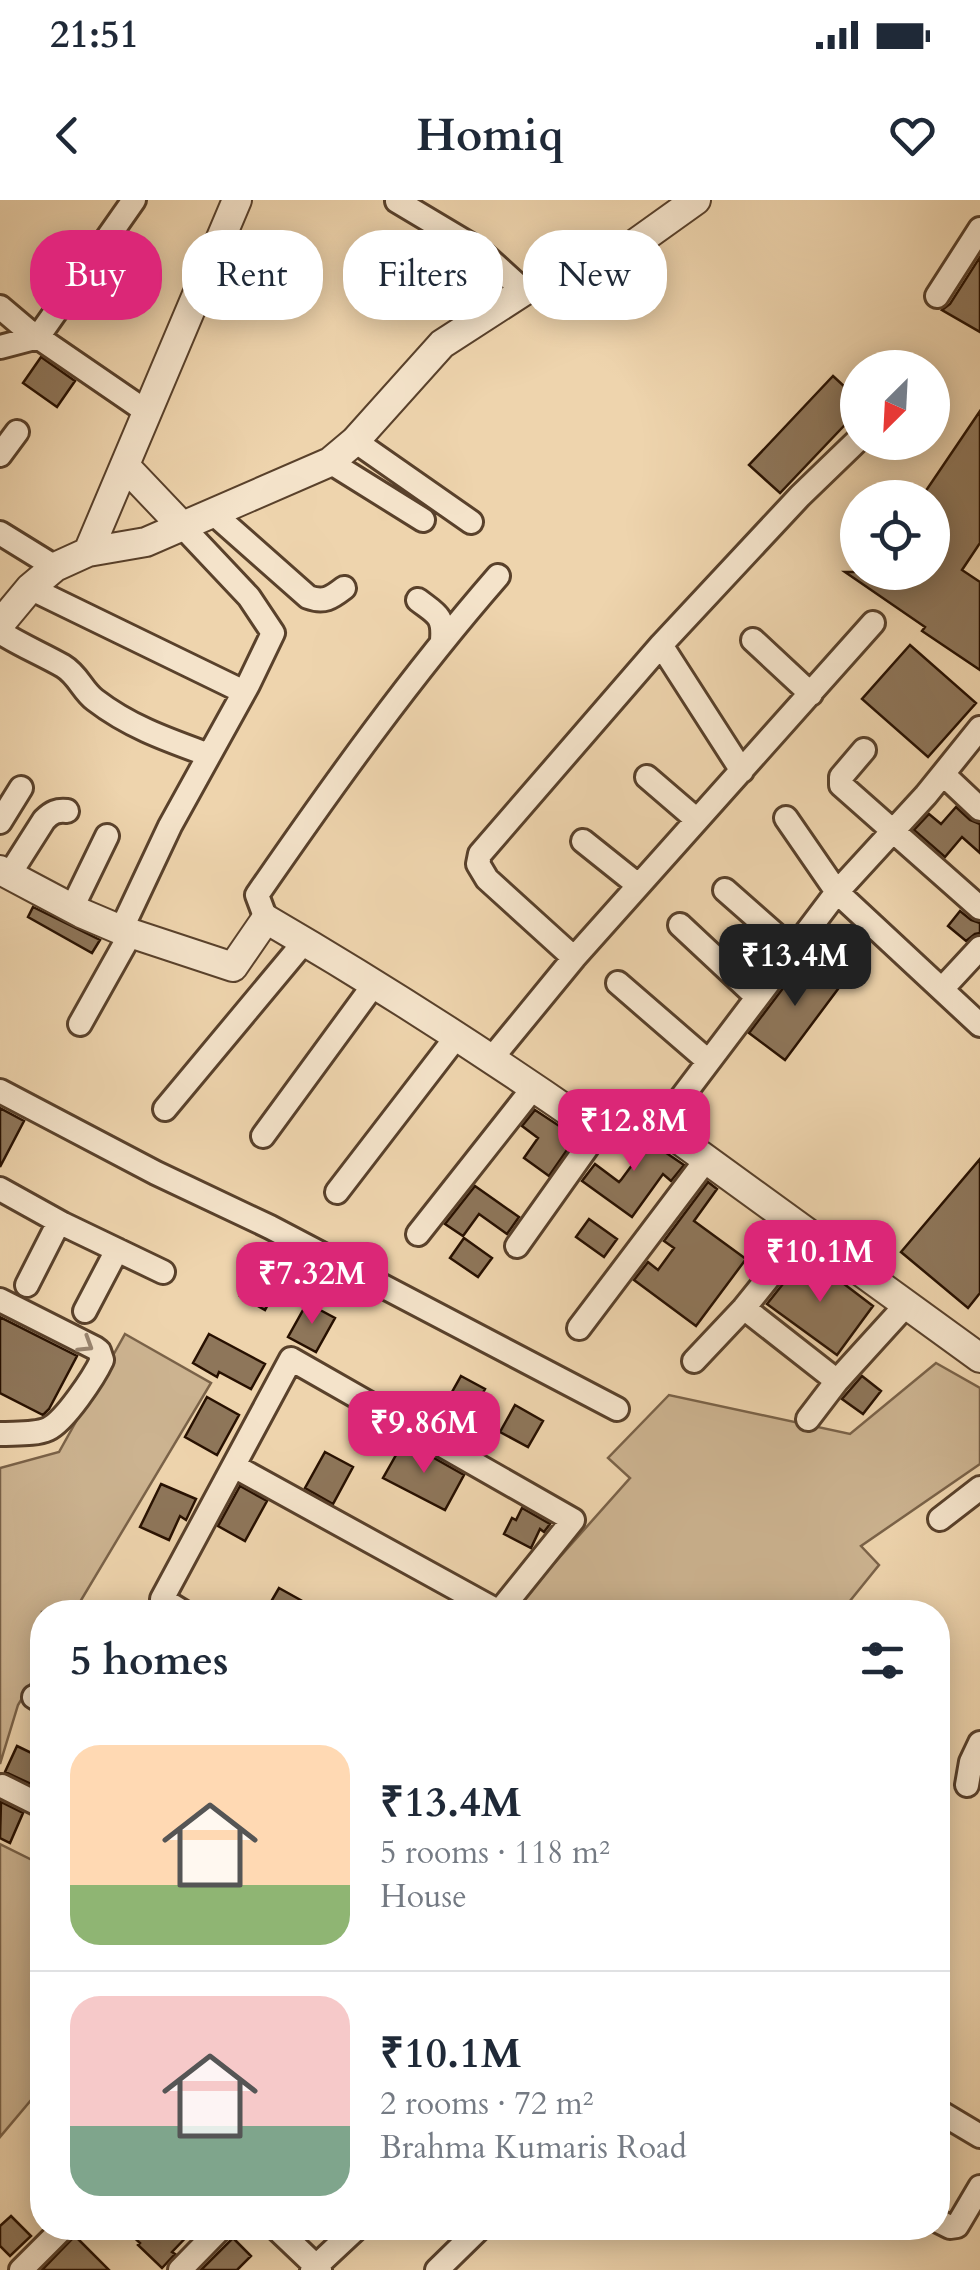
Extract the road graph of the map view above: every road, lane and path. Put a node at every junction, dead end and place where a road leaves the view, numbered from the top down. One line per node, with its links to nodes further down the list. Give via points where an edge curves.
1 (134, 200): 11 (street)
2 (237, 200): 13 (street)
3 (696, 200): 6 (street)
4 (397, 201): 7 (street, via 479,250)
5 (980, 229): 9 (street)
6 (654, 230)
7 (523, 290)
8 (523, 292): 15 (street, via 442,344)
9 (937, 296)
10 (0, 307): 11 (street)
11 (38, 337): 12 (street); 13 (street)
12 (0, 346)
13 (148, 412): 19 (street)
14 (17, 432): 16 (street)
15 (354, 441): 18 (street); 22 (street)
16 (0, 455)
17 (840, 458): 35 (street)
18 (330, 462): 20 (street); 21 (street)
19 (125, 466): 23 (street); 25 (street)
20 (213, 513): 23 (street); 29 (street, via 308,596 326,600)
21 (422, 520)
22 (471, 522)
23 (183, 526): 25 (street, via 146,542); 36 (street, via 273,633)
24 (0, 533): 26 (street)
25 (88, 552): 26 (street)
26 (55, 567): 28 (street)
27 (498, 576): 33 (street)
28 (30, 588): 31 (street); 36 (street)
29 (344, 588)
30 (418, 600): 33 (street, via 440,617)
31 (1, 623): 40 (street, via 25,648 77,677 116,717)
32 (873, 623): 37 (street)
33 (442, 640): 59 (street, via 257,895)
34 (753, 640): 37 (street)
35 (661, 646): 41 (street); 65 (street, via 480,854 487,879)
36 (244, 692): 40 (street)
37 (811, 694): 41 (street)
38 (980, 728): 42 (street)
39 (864, 750): 50 (street, via 841,785)
40 (209, 756): 61 (street, via 170,826)
41 (742, 771): 48 (street)
42 (944, 775): 45 (street); 50 (street)
43 (646, 777): 48 (street)
44 (21, 788): 49 (street)
45 (980, 810)
46 (67, 811): 53 (street, via 51,813)
47 (786, 818): 56 (street)
48 (697, 820): 54 (street)
49 (0, 822)
50 (894, 831): 56 (street); 58 (street)
51 (107, 836): 57 (street)
52 (583, 842): 54 (street)
53 (4, 873): 57 (street)
54 (638, 886): 65 (street)
55 (725, 890): 64 (street)
56 (837, 892): 64 (street); 68 (street)
57 (72, 908): 61 (street)
58 (980, 908)
59 (266, 919): 61 (street, via 233,967); 62 (street)
60 (680, 925): 69 (street)
61 (126, 932): 70 (street)
62 (305, 941): 66 (street); 77 (street)
63 (980, 948): 68 (street)
64 (792, 950): 69 (street)
65 (574, 958): 73 (street)
66 (376, 983): 72 (street); 80 (street)
67 (618, 983): 74 (street)
68 (942, 989): 71 (street)
69 (757, 997): 74 (street)
70 (80, 1024)
71 (980, 1025)
72 (457, 1036): 73 (street); 82 (street)
73 (492, 1058): 75 (street)
74 (708, 1060): 78 (street)
75 (534, 1087): 79 (street); 86 (street)
76 (0, 1091): 99 (street)
77 (165, 1109)
78 (660, 1126): 79 (street, via 635,1110); 81 (street)
79 (600, 1128): 87 (street)
80 (264, 1136)
81 (706, 1160): 85 (street); 95 (street)
82 (336, 1192)
83 (2, 1195): 84 (street)
84 (59, 1222): 88 (street); 90 (street)
85 (806, 1231): 92 (street); 93 (street)
86 (418, 1234)
87 (517, 1246)
88 (117, 1250): 89 (street); 94 (street)
89 (163, 1272)
90 (27, 1284)
91 (0, 1300): 101 (street, one-way to 101, via 95,1348 102,1360 51,1428)
92 (907, 1304): 96 (street); 98 (street)
93 (744, 1308): 97 (street); 98 (street)
94 (84, 1310)
95 (579, 1328)
96 (980, 1358)
97 (694, 1361)
98 (837, 1381): 100 (street)
99 (617, 1408)
100 (808, 1419)
101 (0, 1434)
102 (234, 1466): 105 (street); 106 (street); 107 (street, via 291,1359 573,1520)
103 (980, 1488): 104 (street)
104 (940, 1519)
105 (161, 1600)
106 (477, 1600)
107 (509, 1600)
108 (980, 1743): 109 (street)
109 (967, 1785)
110 (2, 1786): 111 (street)
111 (30, 1800)
112 (950, 2118): 113 (street)
113 (980, 2136)
114 (980, 2187): 115 (street)
115 (950, 2227)
116 (50, 2240): 122 (street)
117 (210, 2240): 123 (street)
118 (288, 2240): 121 (street)
119 (346, 2240): 121 (street)
120 (468, 2240): 124 (street)
121 (316, 2269)
122 (21, 2270)
123 (180, 2270)
124 (438, 2270)

